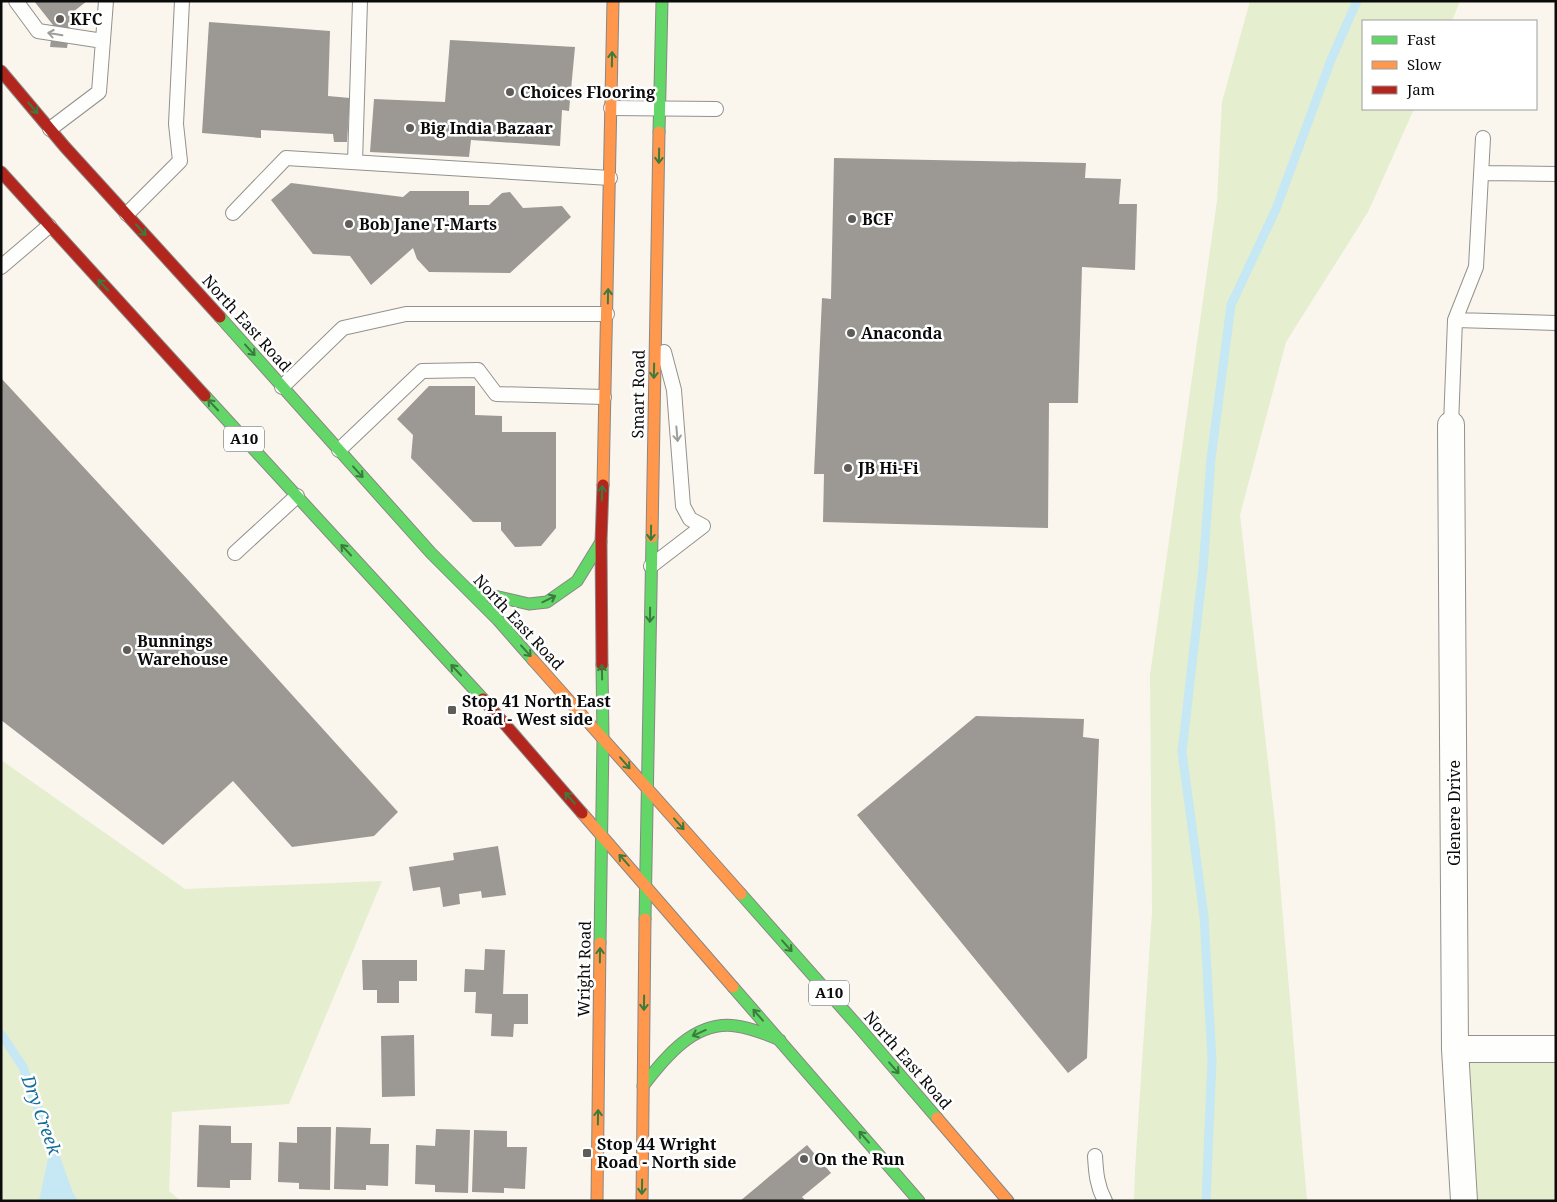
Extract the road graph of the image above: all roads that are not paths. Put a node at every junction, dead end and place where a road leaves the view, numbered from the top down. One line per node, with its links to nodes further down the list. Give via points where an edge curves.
1 (16, 1): 7 (lane, one-way to 1, via 38,31)
2 (106, 1): 7 (lane)
3 (182, 1): 20 (lane, via 176,124 180,161)
4 (360, 1): 14 (lane)
5 (613, 1): 10 (main road, Smart Road, one-way to 5)
6 (662, 1): 9 (main road, Smart Road)
7 (103, 41): 12 (lane, via 99,92)
8 (1, 71): 12 (main road, North East Road / A10, one-way to 12)
9 (660, 107): 10 (lane); 11 (lane); 24 (main road, Smart Road, one-way to 24)
10 (612, 108): 18 (main road, Smart Road)
11 (716, 109)
12 (50, 129): 20 (main road, North East Road / A10)
13 (1483, 138): 16 (lane)
14 (355, 162): 18 (lane); 19 (lane, via 286,158)
15 (1, 172): 21 (main road, A10)
16 (1481, 172): 17 (lane); 25 (lane, via 1476,267)
17 (1556, 174)
18 (610, 178): 23 (main road, Smart Road, one-way to 18)
19 (233, 213)
20 (127, 214): 27 (main road, North East Road / A10, one-way to 27)
21 (49, 226): 22 (lane); 31 (main road, A10, one-way to 21)
22 (1, 267)
23 (607, 314): 27 (lane, via 406,314 343,328); 28 (main road, Smart Road)
24 (655, 317): 34 (main road, Smart Road, one-way to 34); 34 (lane, one-way to 34, via 674,390 683,506 690,519 704,526)
25 (1455, 320): 26 (lane); 29 (lane)
26 (1556, 323)
27 (282, 387): 30 (main road, North East Road / A10)
28 (604, 397): 30 (lane, via 496,394 478,370 422,371); 32 (main road, Smart Road, one-way to 28)
29 (1452, 425): 41 (street, Glenere Drive)
30 (339, 450): 35 (main road, North East Road / A10, one-way to 35)
31 (297, 496): 33 (lane); 38 (main road, A10, one-way to 31, via 489,706)
32 (601, 542): 35 (main road, one-way to 32, via 529,604 547,602 576,581); 36 (main road, Smart Road, one-way to 32)
33 (235, 553)
34 (651, 566): 37 (main road, Smart Road, one-way to 37)
35 (468, 590): 36 (main road, North East Road / A10, one-way to 36)
36 (603, 739): 37 (main road, North East Road / A10, one-way to 37); 38 (main road, Wright Road)
37 (646, 788): 39 (main road); 48 (main road, North East Road / A10, one-way to 48)
38 (601, 835): 39 (main road, A10, one-way to 38); 45 (main road, Wright Road, one-way to 38)
39 (646, 885): 40 (main road, A10, one-way to 39); 43 (main road, one-way to 43)
40 (780, 1040): 43 (main road, one-way to 43, via 728,1025 703,1031 681,1042); 47 (main road, A10, one-way to 40)
41 (1455, 1049): 42 (street); 50 (street, Glenere Drive)
42 (1556, 1049)
43 (644, 1086): 46 (main road, one-way to 46)
44 (1095, 1156): 49 (lane, via 1096,1177)
45 (597, 1201)
46 (642, 1201)
47 (919, 1201)
48 (1008, 1201)
49 (1105, 1201)
50 (1464, 1201)

